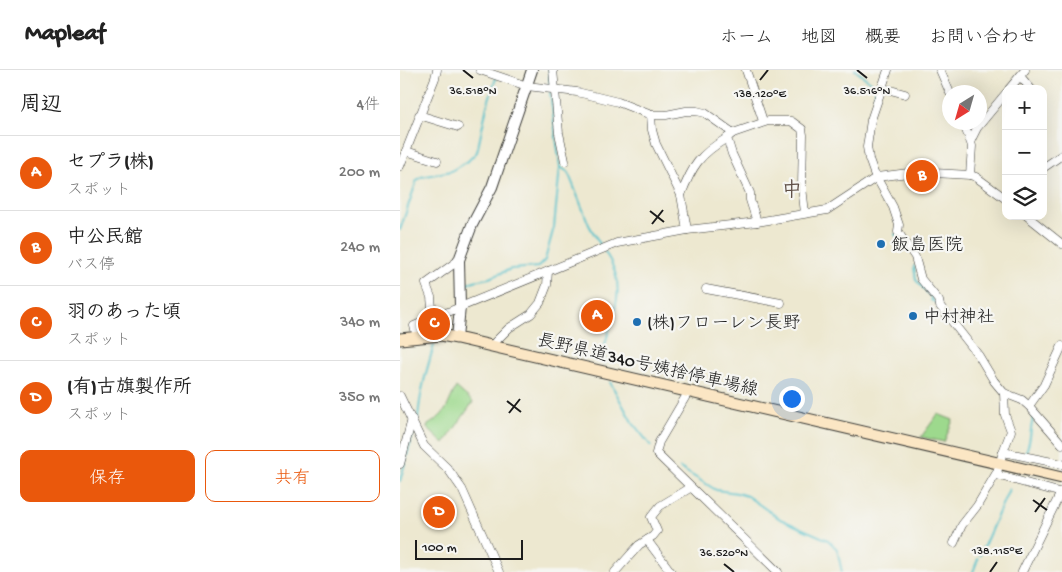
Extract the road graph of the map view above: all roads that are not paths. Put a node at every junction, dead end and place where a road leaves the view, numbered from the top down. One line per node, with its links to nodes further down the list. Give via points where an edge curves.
1 (437, 70): 17 (street)
2 (480, 70): 12 (street)
3 (532, 70): 12 (street)
4 (553, 70): 14 (street)
5 (746, 70): 19 (street)
6 (888, 70): 13 (street)
7 (940, 70): 9 (street)
8 (1022, 73): 10 (street); 11 (street)
9 (947, 85)
10 (1012, 85)
11 (1029, 85)
12 (527, 86): 14 (street); 39 (street, via 492,187 472,225)
13 (883, 88): 15 (street); 31 (street, via 871,120 867,146)
14 (552, 89): 18 (street, via 618,102); 27 (street)
15 (904, 94)
16 (1002, 97): 23 (street)
17 (419, 115): 20 (street); 24 (street)
18 (651, 115): 22 (street, via 686,111 705,113); 33 (street, via 656,144)
19 (763, 121): 22 (street); 34 (street, via 791,121 802,129)
20 (458, 127)
21 (967, 130): 23 (street)
22 (730, 135): 33 (street, via 710,148 698,162); 36 (street)
23 (971, 140): 30 (street)
24 (406, 151): 26 (street); 29 (street)
25 (1062, 155): 28 (street)
26 (437, 161)
27 (565, 162)
28 (1047, 165)
29 (400, 166)
30 (970, 175): 31 (street, via 916,172); 32 (street)
31 (877, 177): 34 (street, via 827,210); 51 (street, via 894,207 898,232 915,257 921,279)
32 (1002, 193)
33 (681, 195): 37 (street)
34 (805, 213): 36 (street)
35 (1032, 220): 38 (street)
36 (757, 222): 37 (street)
37 (687, 230): 40 (street, via 629,240)
38 (1062, 244)
39 (459, 260): 43 (street); 44 (street, via 426,284)
40 (548, 271): 43 (street); 48 (street, via 540,303)
41 (706, 290): 42 (street)
42 (781, 304)
43 (460, 307): 44 (street); 46 (street)
44 (433, 319): 45 (street, via 414,326)
45 (417, 336): 46 (main road, 長野県道340号姨捨停車場線); 47 (main road, 長野県道340号姨捨停車場線)
46 (457, 338): 48 (main road, 長野県道340号姨捨停車場線)
47 (400, 339)
48 (491, 346): 50 (main road, 長野県道340号姨捨停車場線)
49 (1062, 346): 53 (street)
50 (687, 391): 56 (main road, 長野県道340号姨捨停車場線, via 863,427); 60 (street, via 656,453)
51 (1004, 393): 53 (street); 56 (street, via 1005,415 1011,431)
52 (400, 396): 54 (street)
53 (1030, 406): 55 (street)
54 (412, 420): 57 (street); 64 (street, via 424,446 448,469 462,489)
55 (1062, 444)
56 (1000, 462): 58 (street); 59 (main road, 長野県道340号姨捨停車場線); 61 (street, via 1000,476); 63 (street)
57 (400, 464)
58 (1062, 464)
59 (1062, 478)
60 (690, 488): 62 (street, via 660,506 651,517 657,530); 67 (street)
61 (1061, 492): 68 (street)
62 (648, 540): 65 (street, via 639,545); 66 (street)
63 (954, 542)
64 (498, 572)
65 (615, 572)
66 (671, 572)
67 (778, 572)
68 (1022, 572)

